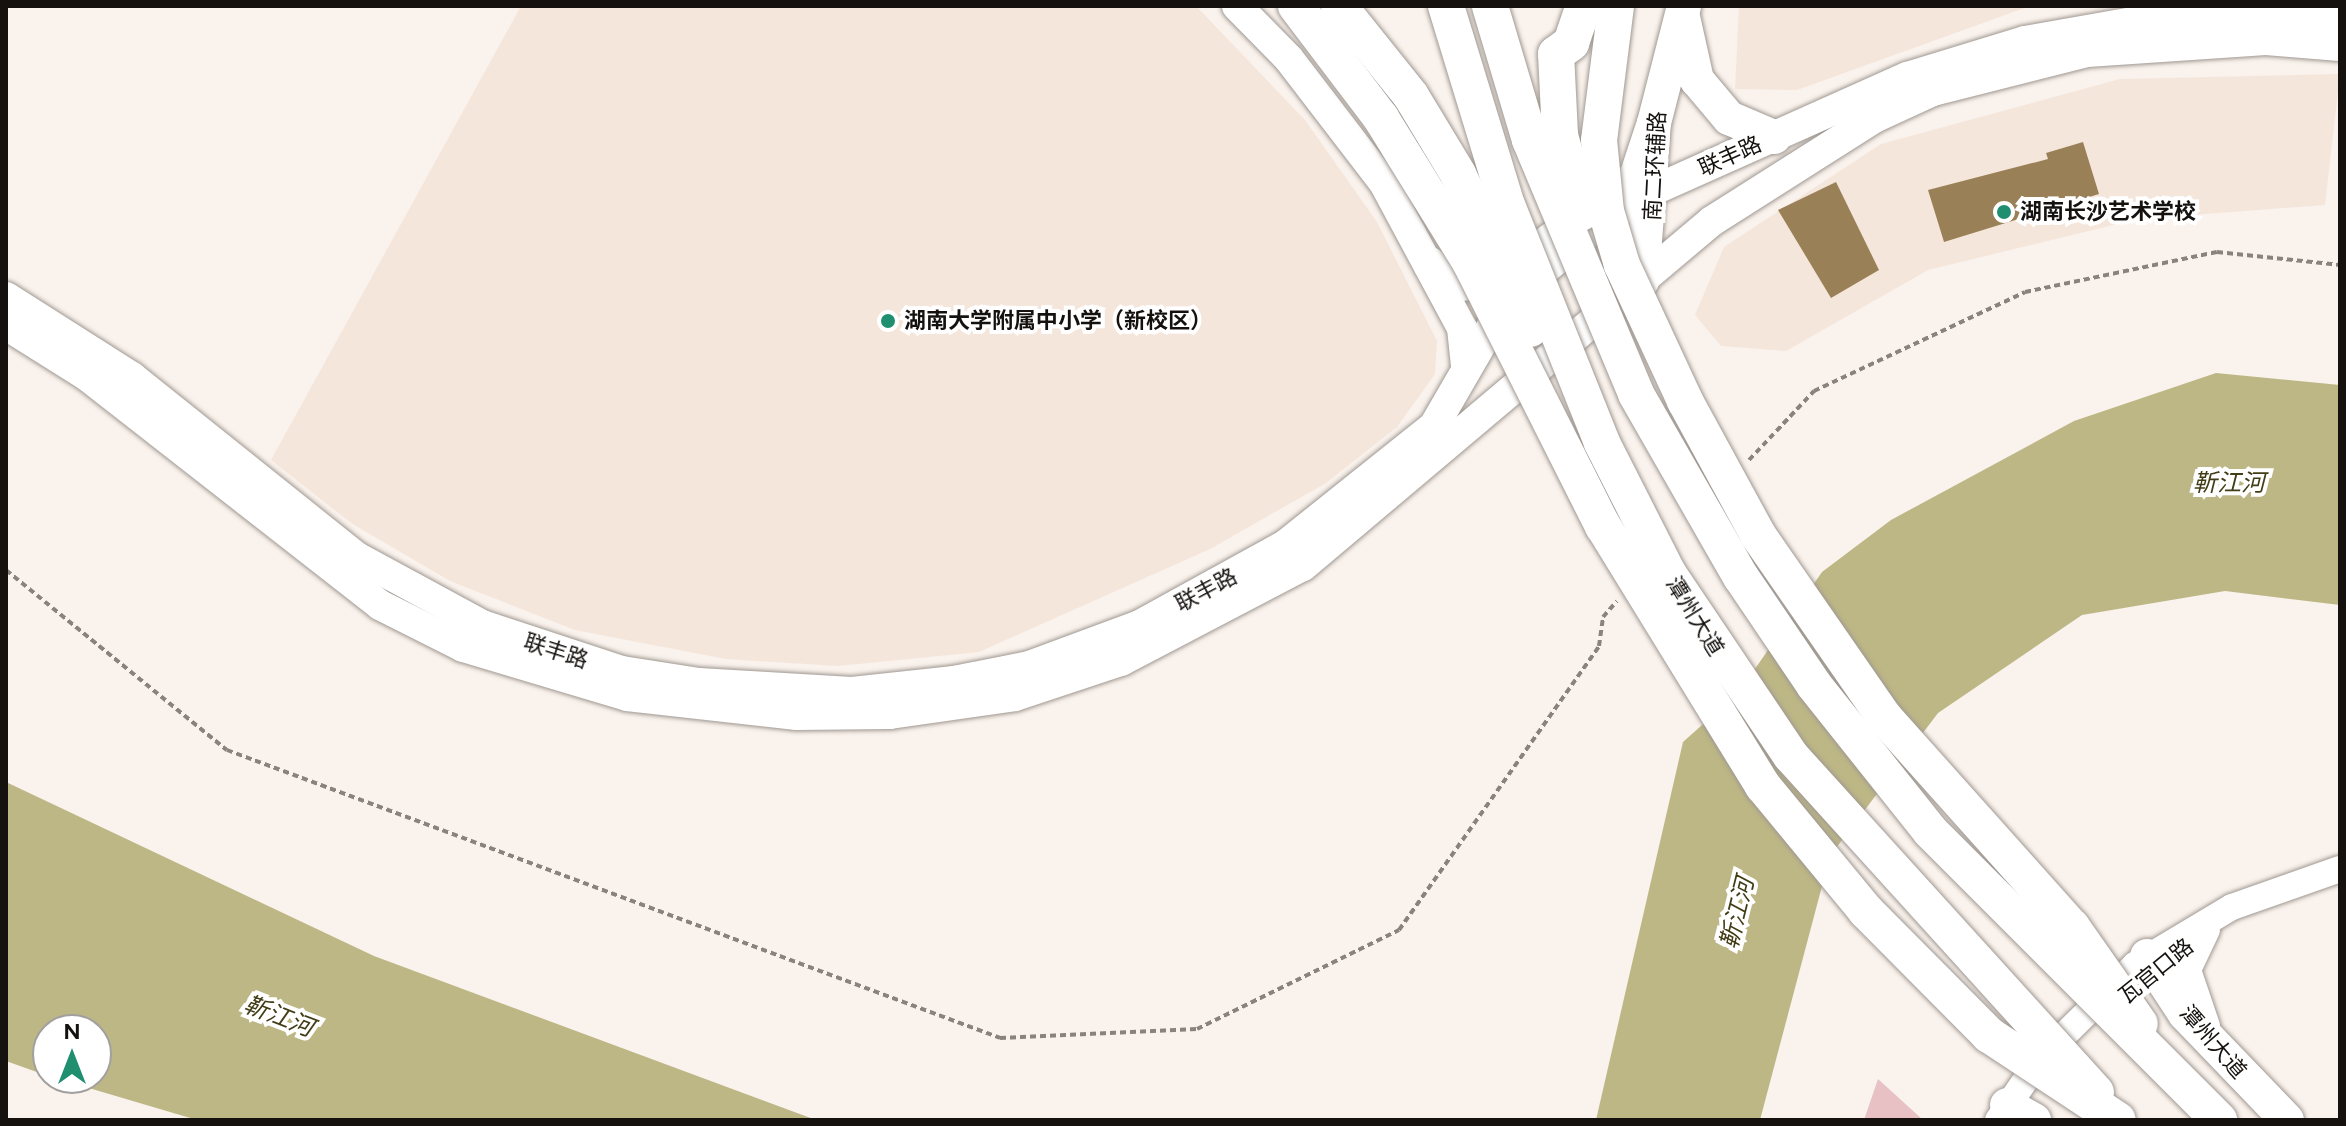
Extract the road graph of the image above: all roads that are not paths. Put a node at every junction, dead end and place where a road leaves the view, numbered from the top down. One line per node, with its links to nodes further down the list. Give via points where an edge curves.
1 (1237, 6): 14 (main road, via 1340,123)
2 (1296, 6): 20 (highway, bridge, via 1381,118 1470,262)
3 (1339, 6): 20 (highway, bridge, via 1411,96 1495,245)
4 (1446, 6): 28 (highway, 潭州大道, bridge, via 1507,205 1602,443 1687,605 1758,712 1844,819)
5 (1490, 6): 26 (highway, bridge, via 1530,140 1589,288 1689,493 1879,771 2019,927)
6 (1584, 6): 19 (highway, bridge, via 1571,43 1556,54 1560,135 1576,199 1653,380)
7 (1616, 6): 19 (highway, bridge, via 1599,140 1606,211 1622,265 1678,388)
8 (1683, 8): 11 (main road, 南二环辅路); 12 (main road, via 1697,80 1729,118)
9 (2340, 21): 12 (main road, 联丰路, via 2248,17 2082,29 1907,77)
10 (2340, 46): 15 (main road, 联丰路, via 2158,43 2031,64 1933,91 1821,146 1712,221)
11 (1654, 123): 13 (main road, 南二环辅路); 14 (main road, via 1636,177 1497,280 1460,284)
12 (1774, 137): 13 (main road, 联丰路)
13 (1652, 191): 15 (main road, 南二环辅路); 18 (main road, 联丰路, via 1599,224 1506,302 1489,320)
14 (1430, 264): 18 (main road, via 1462,328)
15 (1642, 281): 17 (main road, 联丰路, via 1373,512 1227,612 1121,661 1015,696 890,714 797,715 627,696 463,647 380,605 98,384)
16 (6, 297): 18 (main road, 联丰路, via 132,377 298,513 415,591 564,655 622,671 769,689 852,692 954,681 1029,666 1140,625 1285,545 1345,501 1434,426)
17 (6, 325)
18 (1465, 376)
19 (1758, 535): 26 (highway, bridge, via 1917,761 2072,927)
20 (1634, 597): 28 (highway, bridge, via 1763,786 1866,911 1989,1035)
21 (2340, 869): 24 (street, via 2232,907)
22 (2340, 881): 23 (street, 瓦官口路)
23 (2207, 930): 24 (street, 瓦官口路); 25 (street, via 2188,970 2194,999)
24 (2151, 962): 25 (main road, 潭州大道); 27 (street, 瓦官口路)
25 (2229, 1064): 30 (main road, 潭州大道)
26 (2174, 1075): 29 (highway, bridge)
27 (2014, 1115)
28 (2119, 1120)
29 (2219, 1120)
30 (2287, 1120)

